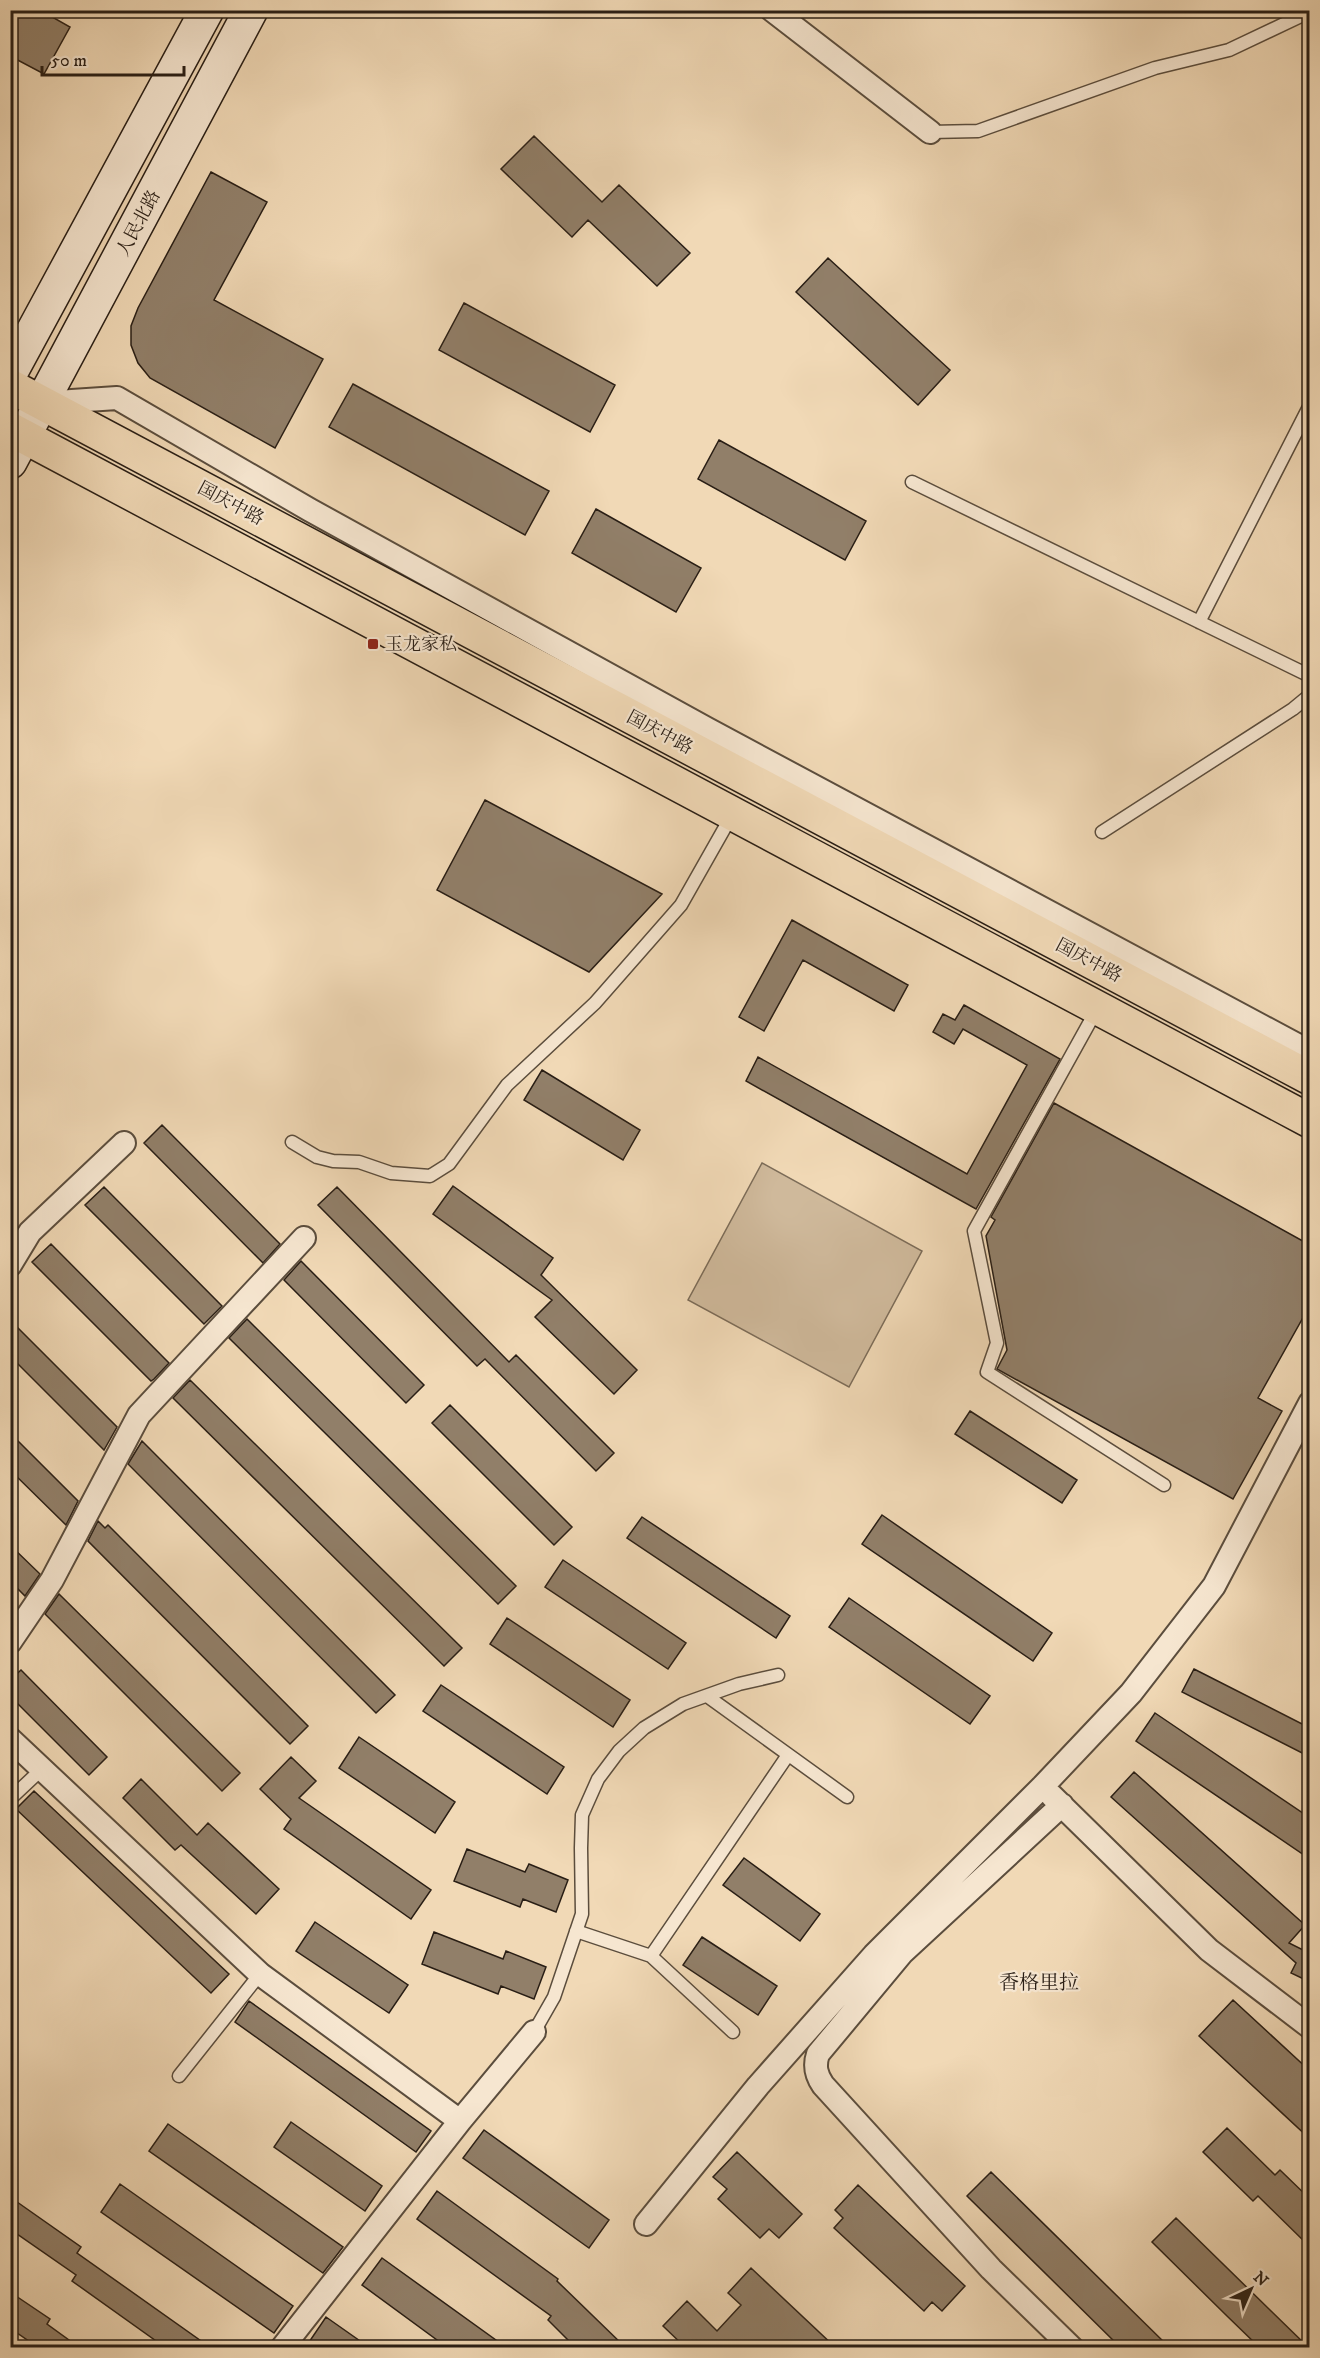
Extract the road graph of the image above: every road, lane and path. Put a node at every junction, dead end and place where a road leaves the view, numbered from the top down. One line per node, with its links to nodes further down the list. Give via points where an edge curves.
1 (207, 10): 6 (main road)
2 (251, 10): 8 (main road, 人民北路)
3 (772, 10): 5 (street)
4 (1310, 16): 5 (lane, via 1305,14 1229,50 1155,68 978,131)
5 (930, 132)
6 (10, 374)
7 (10, 386): 8 (main road, 国庆中路)
8 (42, 403): 10 (main road, 人民北路); 18 (street, via 117,398 310,510 696,723); 19 (main road, 国庆中路)
9 (1310, 405): 12 (lane)
10 (15, 442): 15 (main road, 国庆中路)
11 (912, 482): 12 (lane)
12 (1199, 622): 13 (lane)
13 (1310, 676)
14 (1310, 695): 16 (lane)
15 (732, 813): 17 (main road, 国庆中路); 21 (lane, via 681,905 595,1003 507,1085 448,1164 430,1176 391,1173 359,1162 317,1157)
16 (1102, 832)
17 (1098, 1008): 20 (main road, 国庆中路); 26 (lane, via 974,1231 997,1343 987,1372)
18 (1310, 1052)
19 (1310, 1078)
20 (1310, 1121)
21 (292, 1142)
22 (124, 1143): 24 (street, via 30,1232)
23 (304, 1238): 27 (street, via 139,1415 52,1580)
24 (10, 1265)
25 (1310, 1403): 33 (street, via 1214,1586 1131,1693)
26 (1164, 1485)
27 (10, 1642)
28 (778, 1675): 29 (lane)
29 (707, 1696): 31 (lane); 37 (lane, via 683,1704 644,1728 619,1751 598,1779 582,1815 582,1914)
30 (10, 1739): 32 (street)
31 (788, 1755): 34 (lane); 38 (lane)
32 (42, 1769): 35 (lane); 39 (street)
33 (1043, 1786): 36 (street); 45 (street, via 874,1955 758,2086)
34 (847, 1797)
35 (10, 1799)
36 (1062, 1805): 40 (street, via 1209,1950); 47 (street, via 902,1953 818,2054 816,2062 823,2085 991,2269)
37 (576, 1931): 38 (lane); 41 (lane, via 554,1997)
38 (651, 1956): 42 (lane)
39 (260, 1974): 43 (lane); 44 (street)
40 (1310, 2027)
41 (534, 2032): 44 (street)
42 (733, 2032)
43 (179, 2076)
44 (460, 2121): 46 (street)
45 (646, 2224)
46 (282, 2348)
47 (1072, 2348)

